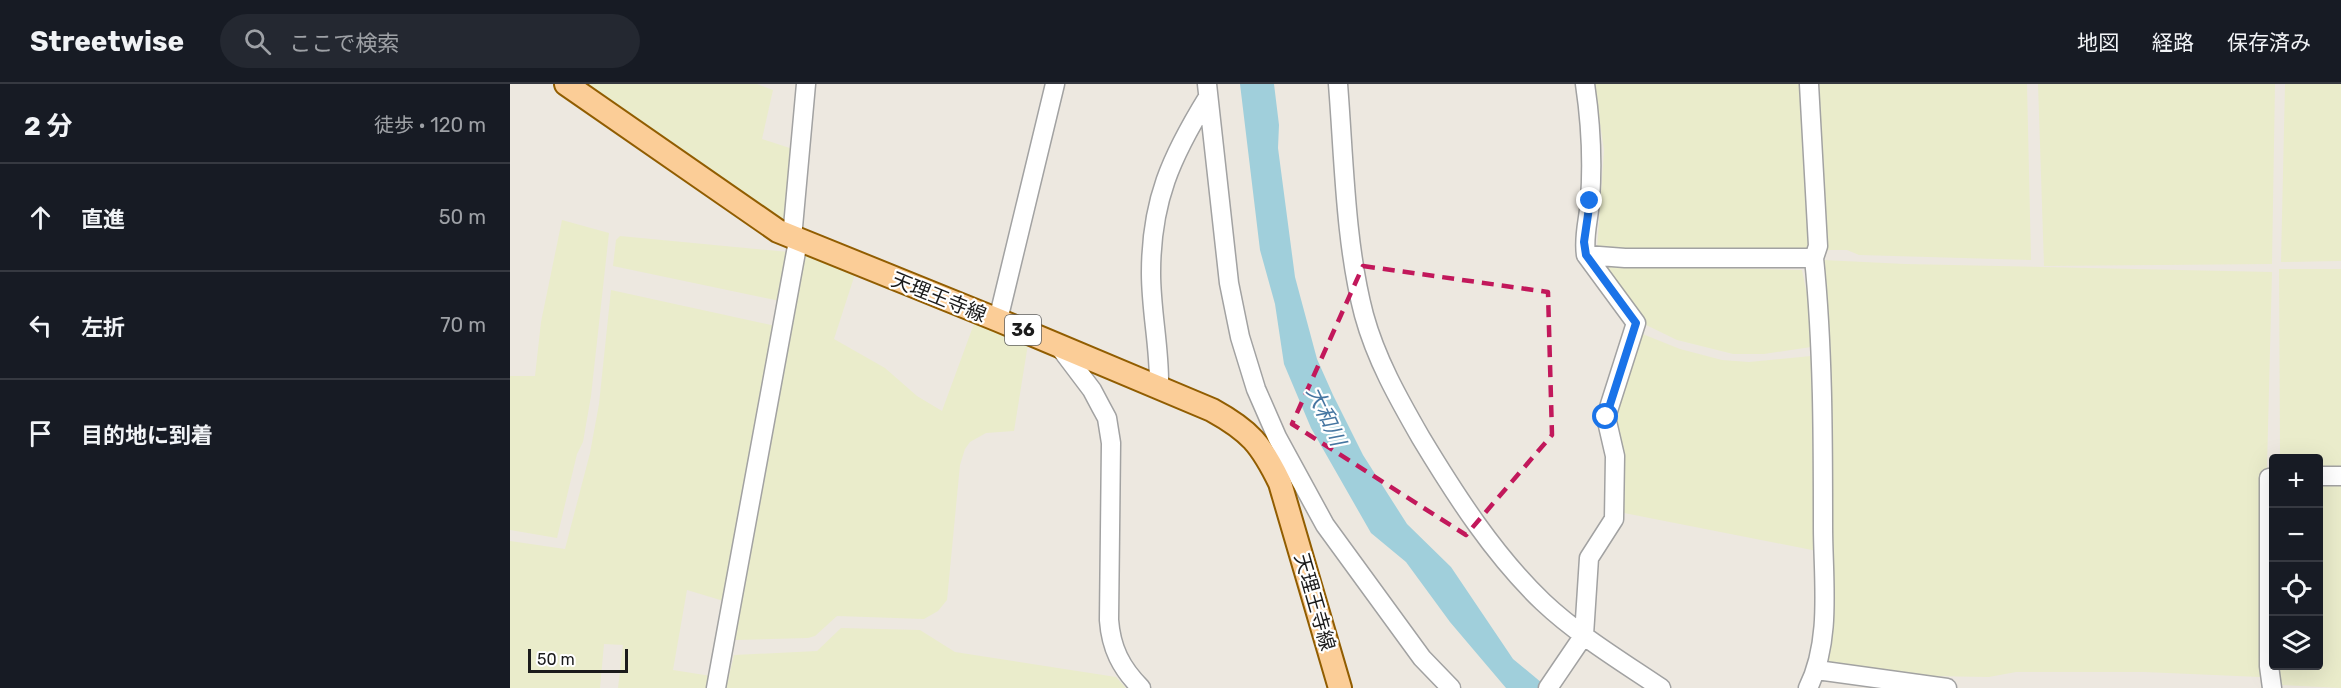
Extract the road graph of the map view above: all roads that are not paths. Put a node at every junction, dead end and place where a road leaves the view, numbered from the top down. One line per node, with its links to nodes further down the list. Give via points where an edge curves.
1 (566, 84): 8 (main road, 天理王寺線 / 36)
2 (806, 84): 8 (street)
3 (1055, 84): 11 (street)
4 (1338, 84): 17 (street, via 1355,272 1374,348 1413,423 1474,519 1507,564)
5 (1585, 84): 9 (street, via 1593,141)
6 (1809, 84): 10 (street, via 1818,246)
7 (1208, 90): 13 (street, via 1168,168 1158,201 1151,274); 22 (street, via 1229,284 1256,389 1325,525 1422,658)
8 (795, 239): 11 (main road, 天理王寺線 / 36); 19 (street)
9 (1586, 255): 10 (street); 17 (street, via 1636,323 1606,417 1615,456 1614,519 1590,558)
10 (1814, 258): 18 (street, via 1823,434 1824,627)
11 (998, 320): 12 (main road, 天理王寺線 / 36)
12 (1058, 345): 13 (main road, 天理王寺線 / 36); 20 (street, via 1092,390 1107,418 1111,443 1111,640 1118,660)
13 (1160, 388): 21 (main road, 天理王寺線 / 36, via 1234,422 1267,455 1280,483)
14 (2323, 476): 15 (street)
15 (2341, 476)
16 (2270, 508): 27 (street)
17 (1582, 637): 23 (street); 24 (street)
18 (1817, 670): 25 (street); 26 (street)
19 (716, 688)
20 (1141, 688)
21 (1340, 688)
22 (1451, 688)
23 (1548, 688)
24 (1660, 688)
25 (1808, 688)
26 (1947, 688)
27 (2272, 688)

